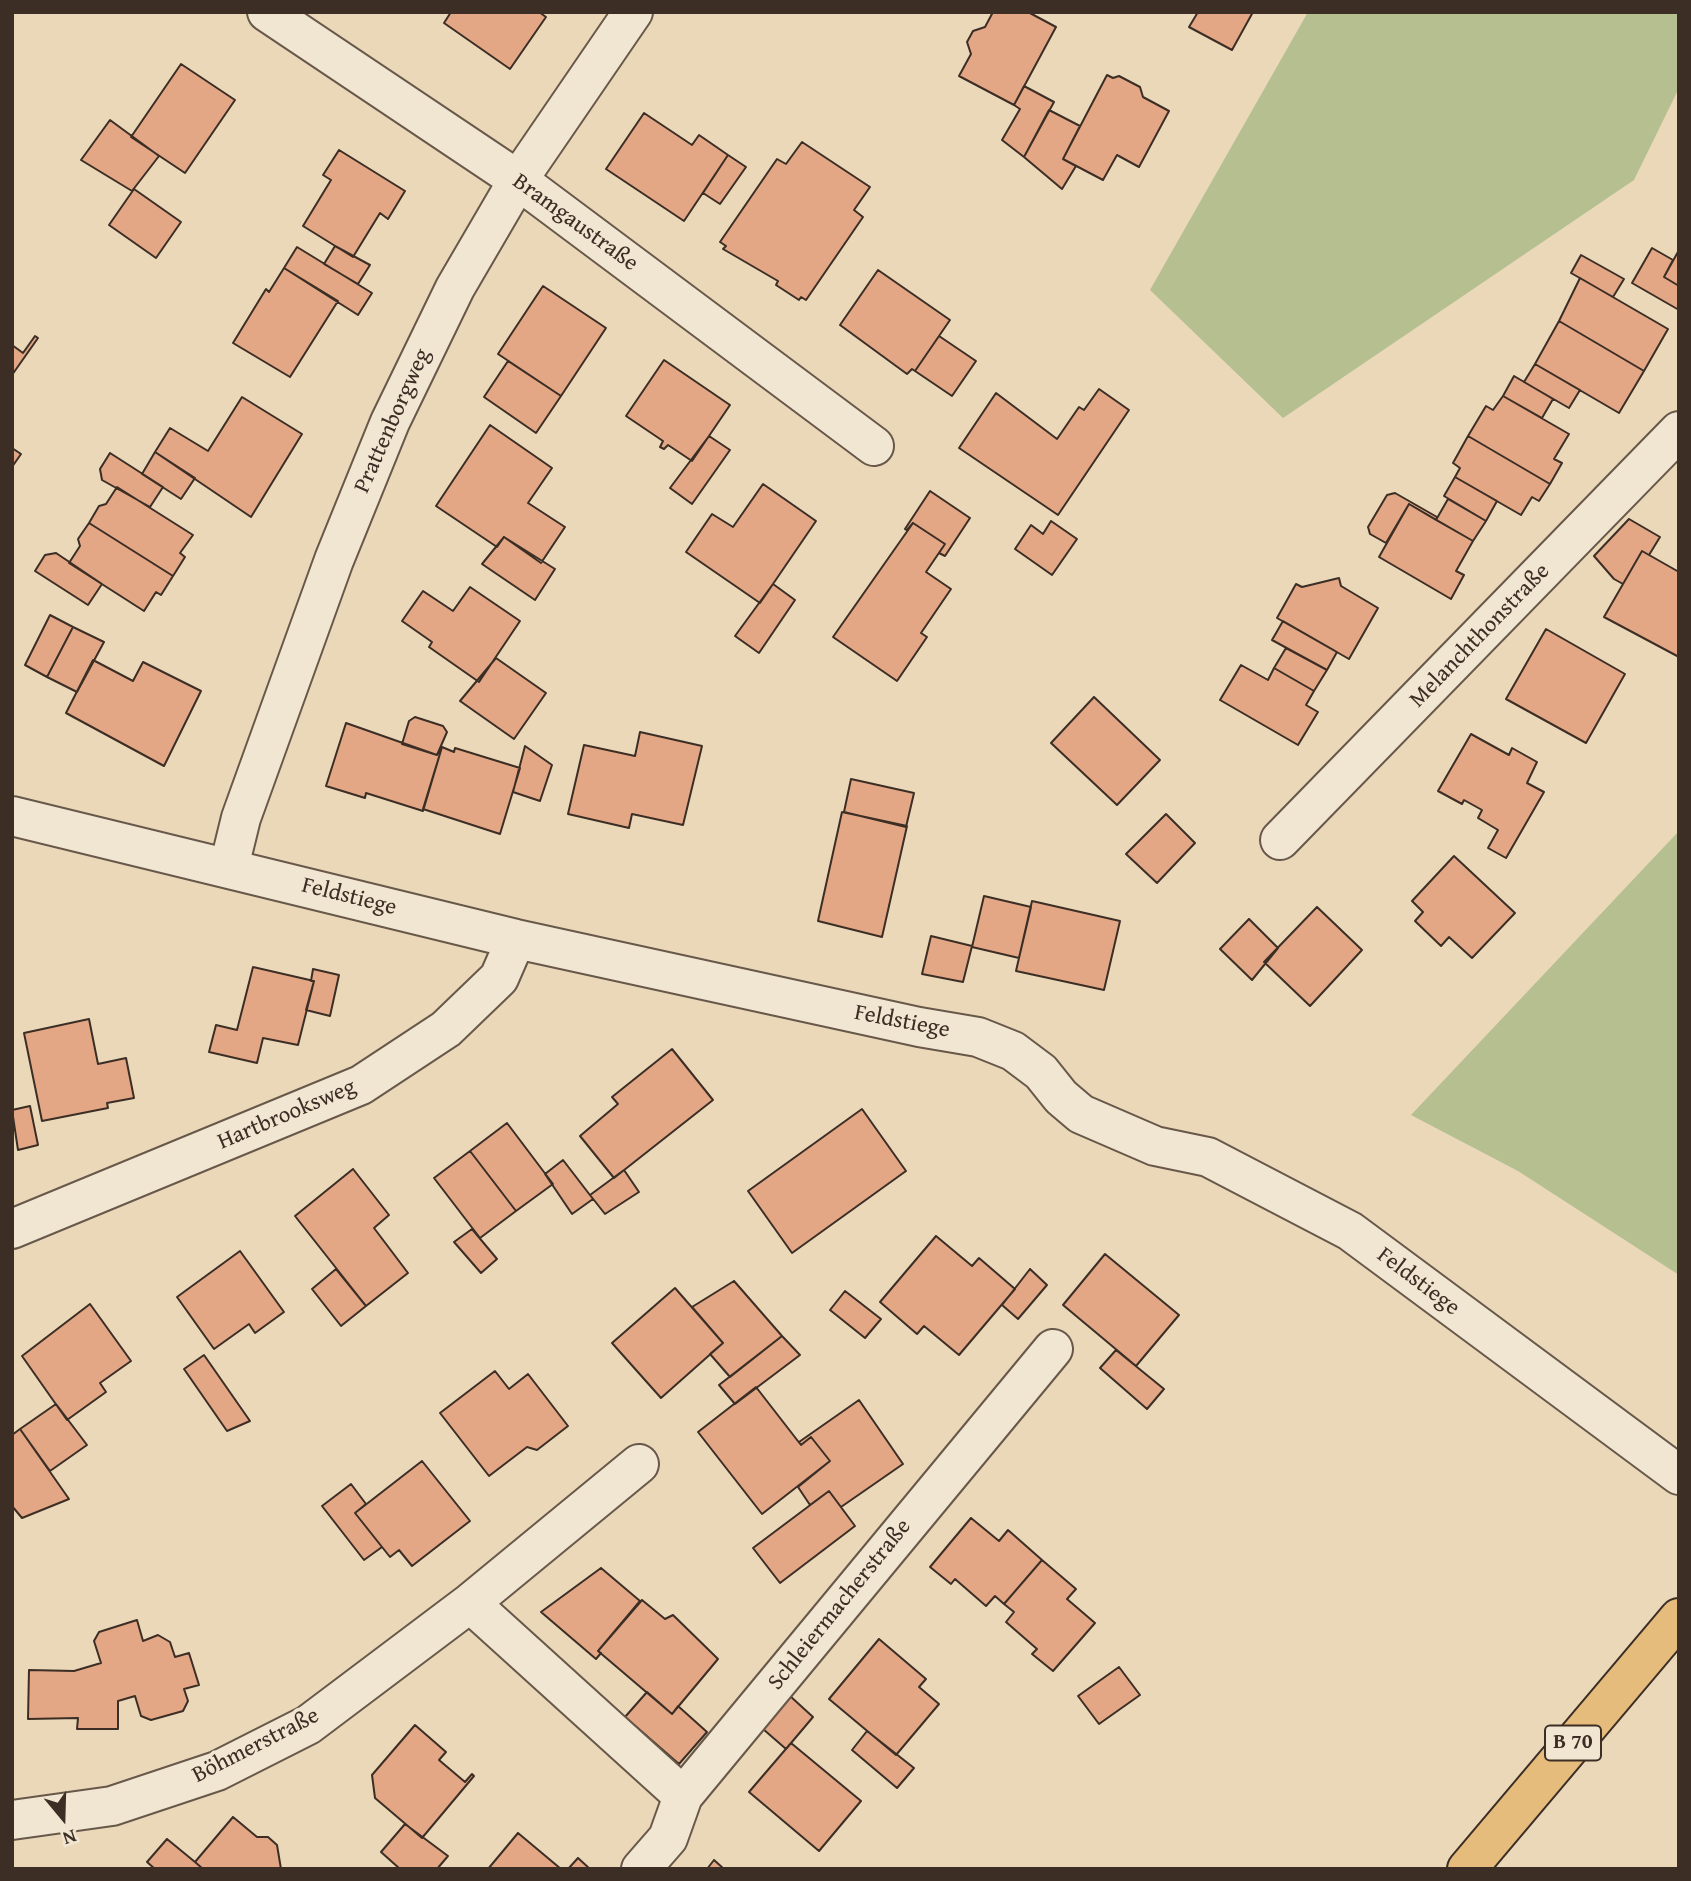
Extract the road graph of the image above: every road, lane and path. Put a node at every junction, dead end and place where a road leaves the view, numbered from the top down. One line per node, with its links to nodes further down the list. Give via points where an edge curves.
1 (267, 12): 3 (street, Bramgaustraße)
2 (633, 12): 3 (street, Prattenborgweg)
3 (518, 180): 5 (street, Bramgaustraße); 8 (street, Prattenborgweg, via 455,289 390,422 330,572 242,818)
4 (1679, 431): 7 (street, Melanchthonstraße)
5 (874, 446)
6 (12, 816): 8 (street, Feldstiege)
7 (1280, 840)
8 (229, 867): 9 (street, Feldstiege)
9 (516, 939): 10 (street, Hartbrooksweg, via 499,978 473,1003 446,1028 361,1085); 13 (street, Feldstiege, via 978,1037 1013,1051 1041,1072 1081,1114 1155,1146 1208,1157 1350,1231)
10 (12, 1229)
11 (1053, 1349): 16 (street, Schleiermacherstraße)
12 (639, 1464): 14 (street, Böhmerstraße)
13 (1679, 1475)
14 (470, 1603): 16 (street); 17 (street, Böhmerstraße, via 308,1725 217,1771 112,1806)
15 (1679, 1618): 19 (main road, B 70)
16 (683, 1796): 18 (street, Schleiermacherstraße, via 668,1838)
17 (12, 1820)
18 (641, 1869)
19 (1467, 1869)

